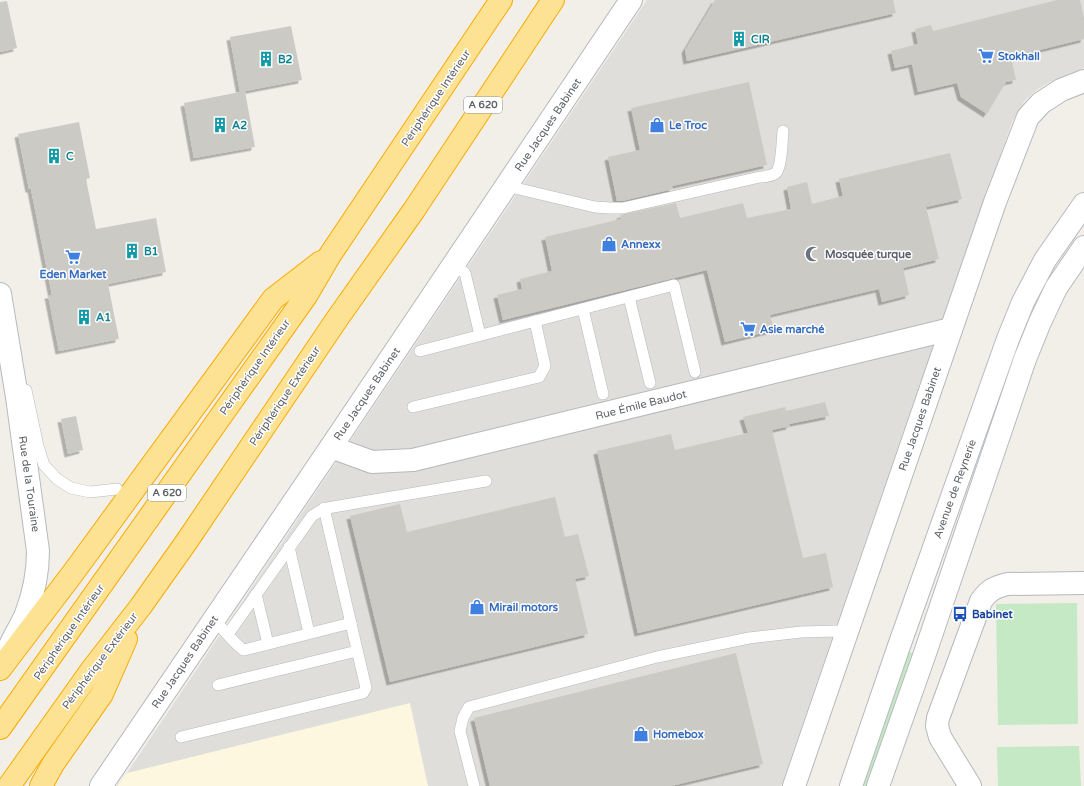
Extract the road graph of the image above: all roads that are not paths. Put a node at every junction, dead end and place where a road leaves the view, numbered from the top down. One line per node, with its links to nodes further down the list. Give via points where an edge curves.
1 (501, 0): 9 (highway, Périphérique Intérieur / A 620)
2 (553, 0): 30 (highway, Périphérique Extérieur / A 620, via 414,210)
3 (631, 0): 6 (street, Rue Jacques Babinet)
4 (1084, 81): 16 (street, Rue Jacques Babinet, via 1061,90 1041,103 1028,117)
5 (783, 131): 6 (lane, via 779,168 769,176 623,208 596,207)
6 (507, 186): 10 (street, Rue Jacques Babinet)
7 (1084, 204): 46 (street, Avenue de Reynerie, via 1045,260 1023,302 1008,339)
8 (1084, 247): 47 (street, via 1056,288 1025,359)
9 (330, 255): 37 (highway, via 272,299 74,573); 39 (highway, Périphérique Intérieur / A 620, via 306,296)
10 (454, 265): 17 (lane, via 465,273); 23 (street, Rue Jacques Babinet)
11 (0, 281): 25 (lane, via 44,466 71,488 90,492)
12 (0, 294): 37 (street, Rue de la Touraine, via 38,551 38,572 30,602)
13 (629, 297): 14 (lane); 19 (lane, via 674,285); 20 (lane)
14 (583, 308): 15 (lane); 21 (lane)
15 (535, 321): 17 (lane); 22 (lane, via 545,366 539,377)
16 (951, 329): 23 (street, Rue Émile Baudot, via 414,460 372,462); 34 (street, Rue Jacques Babinet)
17 (480, 335): 18 (lane)
18 (420, 351)
19 (694, 372)
20 (650, 383)
21 (603, 394)
22 (413, 407)
23 (331, 448): 32 (street, Rue Jacques Babinet)
24 (486, 481): 26 (lane)
25 (117, 489)
26 (324, 508): 27 (lane, via 312,516); 31 (lane)
27 (289, 547): 29 (lane); 33 (lane)
28 (1084, 583): 48 (street, via 1007,584 987,592 981,601 937,726 940,737)
29 (256, 594): 32 (lane); 35 (lane)
30 (141, 606): 41 (highway, Périphérique Extérieur / A 620, via 93,668); 42 (highway, via 102,694 53,764)
31 (351, 623): 33 (lane); 36 (lane)
32 (221, 627): 35 (lane, via 238,647 244,650); 43 (street, Rue Jacques Babinet)
33 (309, 634): 35 (lane)
34 (846, 635): 44 (lane, via 837,632 801,632 749,638 657,657 469,707 460,731); 45 (street, Rue Jacques Babinet)
35 (268, 644)
36 (358, 651): 38 (lane); 40 (lane, via 366,688 363,693)
37 (0, 668)
38 (218, 685)
39 (0, 728)
40 (181, 737)
41 (9, 786)
42 (41, 786)
43 (101, 786)
44 (474, 786)
45 (794, 786)
46 (851, 786)
47 (878, 786)
48 (970, 786)

